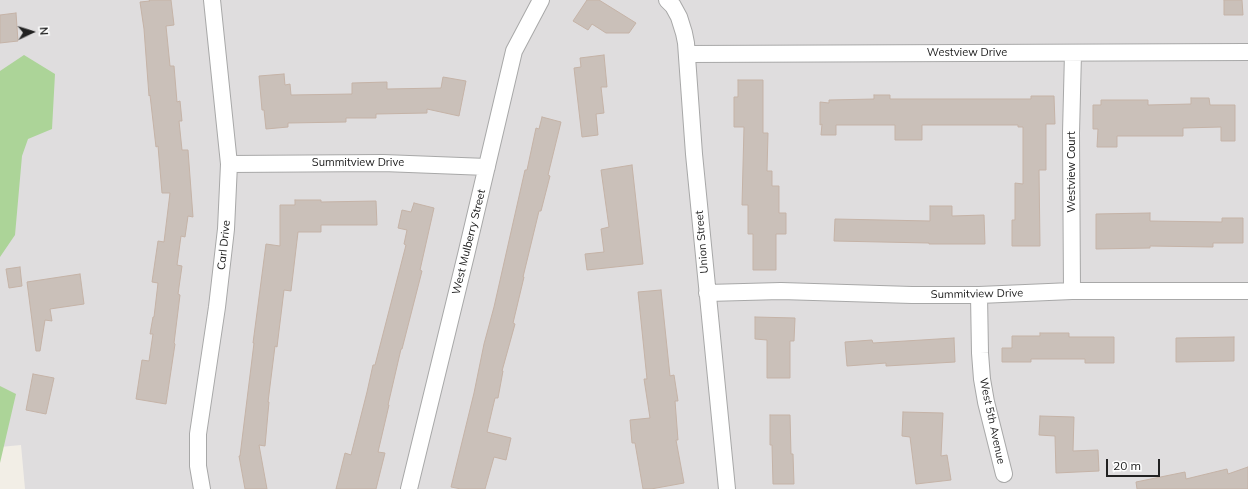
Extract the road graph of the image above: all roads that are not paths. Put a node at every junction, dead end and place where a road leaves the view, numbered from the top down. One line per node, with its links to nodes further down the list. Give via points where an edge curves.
1 (212, 0): 7 (street, Carl Drive)
2 (541, 0): 8 (street, West Mulberry Street, via 514,51)
3 (667, 0): 6 (street, Union Street, via 679,17)
4 (1248, 52): 5 (street, Westview Drive)
5 (1073, 53): 6 (street, Westview Drive); 9 (street, Westview Court)
6 (687, 54): 11 (street, Union Street)
7 (229, 164): 8 (street, Summitview Drive, via 383,162); 14 (street, Carl Drive, via 226,229 198,434 198,466)
8 (487, 167): 15 (street, West Mulberry Street)
9 (1072, 291): 10 (street, Summitview Drive); 12 (street, Summitview Drive)
10 (1248, 291)
11 (707, 293): 12 (street, Summitview Drive, via 781,291); 16 (street, Union Street)
12 (979, 295): 13 (street, West 5th Avenue, via 982,379)
13 (1004, 474)
14 (202, 489)
15 (409, 489)
16 (727, 489)

